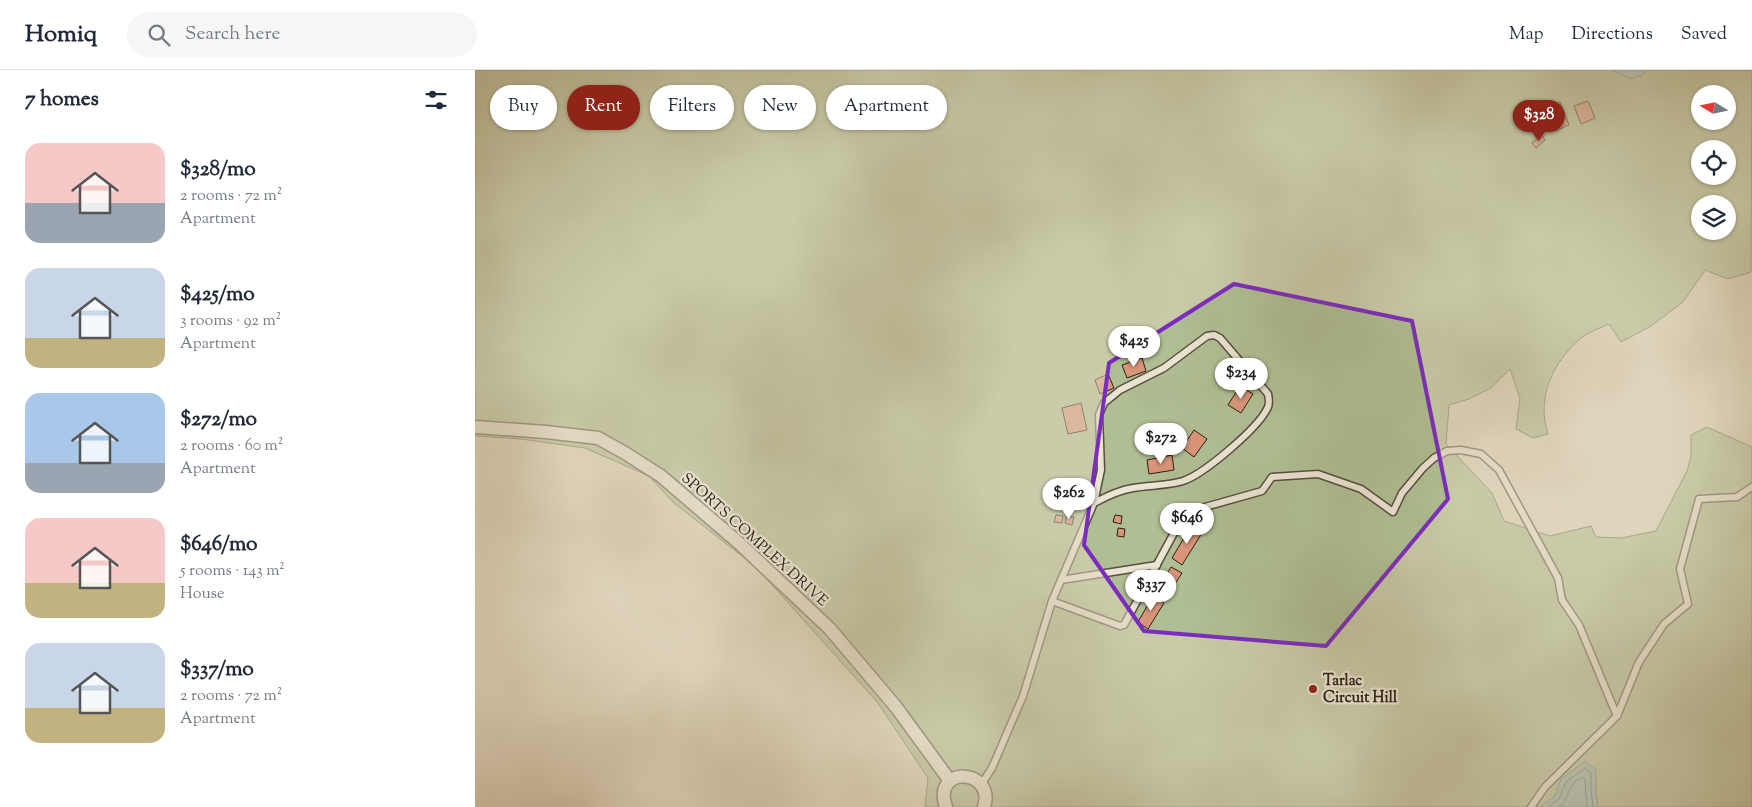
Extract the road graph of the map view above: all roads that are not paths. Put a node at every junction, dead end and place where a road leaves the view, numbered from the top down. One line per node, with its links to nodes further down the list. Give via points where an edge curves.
1 (475, 427): 8 (street, SPORTS COMPLEX DRIVE, via 598,438 661,476 739,543 830,629 896,707)
2 (1752, 487): 7 (lane, via 1737,497 1699,499 1680,569 1688,604 1664,624 1639,662)
3 (1094, 503): 3 (lane, via 1101,470 1099,415 1104,403 1120,390 1164,368 1207,336 1221,338 1268,394 1268,409 1251,429 1203,470 1183,481 1114,492); 5 (lane)
4 (1157, 565): 5 (lane); 6 (lane, via 1124,625); 7 (lane, via 1174,533 1198,509 1262,491 1273,477 1318,474 1361,489 1393,512 1402,494 1434,458 1447,451 1481,454 1499,470 1558,578 1562,600 1579,625)
5 (1061, 580): 6 (lane)
6 (1052, 601): 9 (lane, via 1023,696)
7 (1617, 716): 12 (lane, via 1545,787)
8 (950, 781): 9 (street, via 966,776); 10 (street, via 944,793)
9 (981, 785): 11 (street)
10 (946, 807)
11 (984, 807)
12 (1531, 807)

